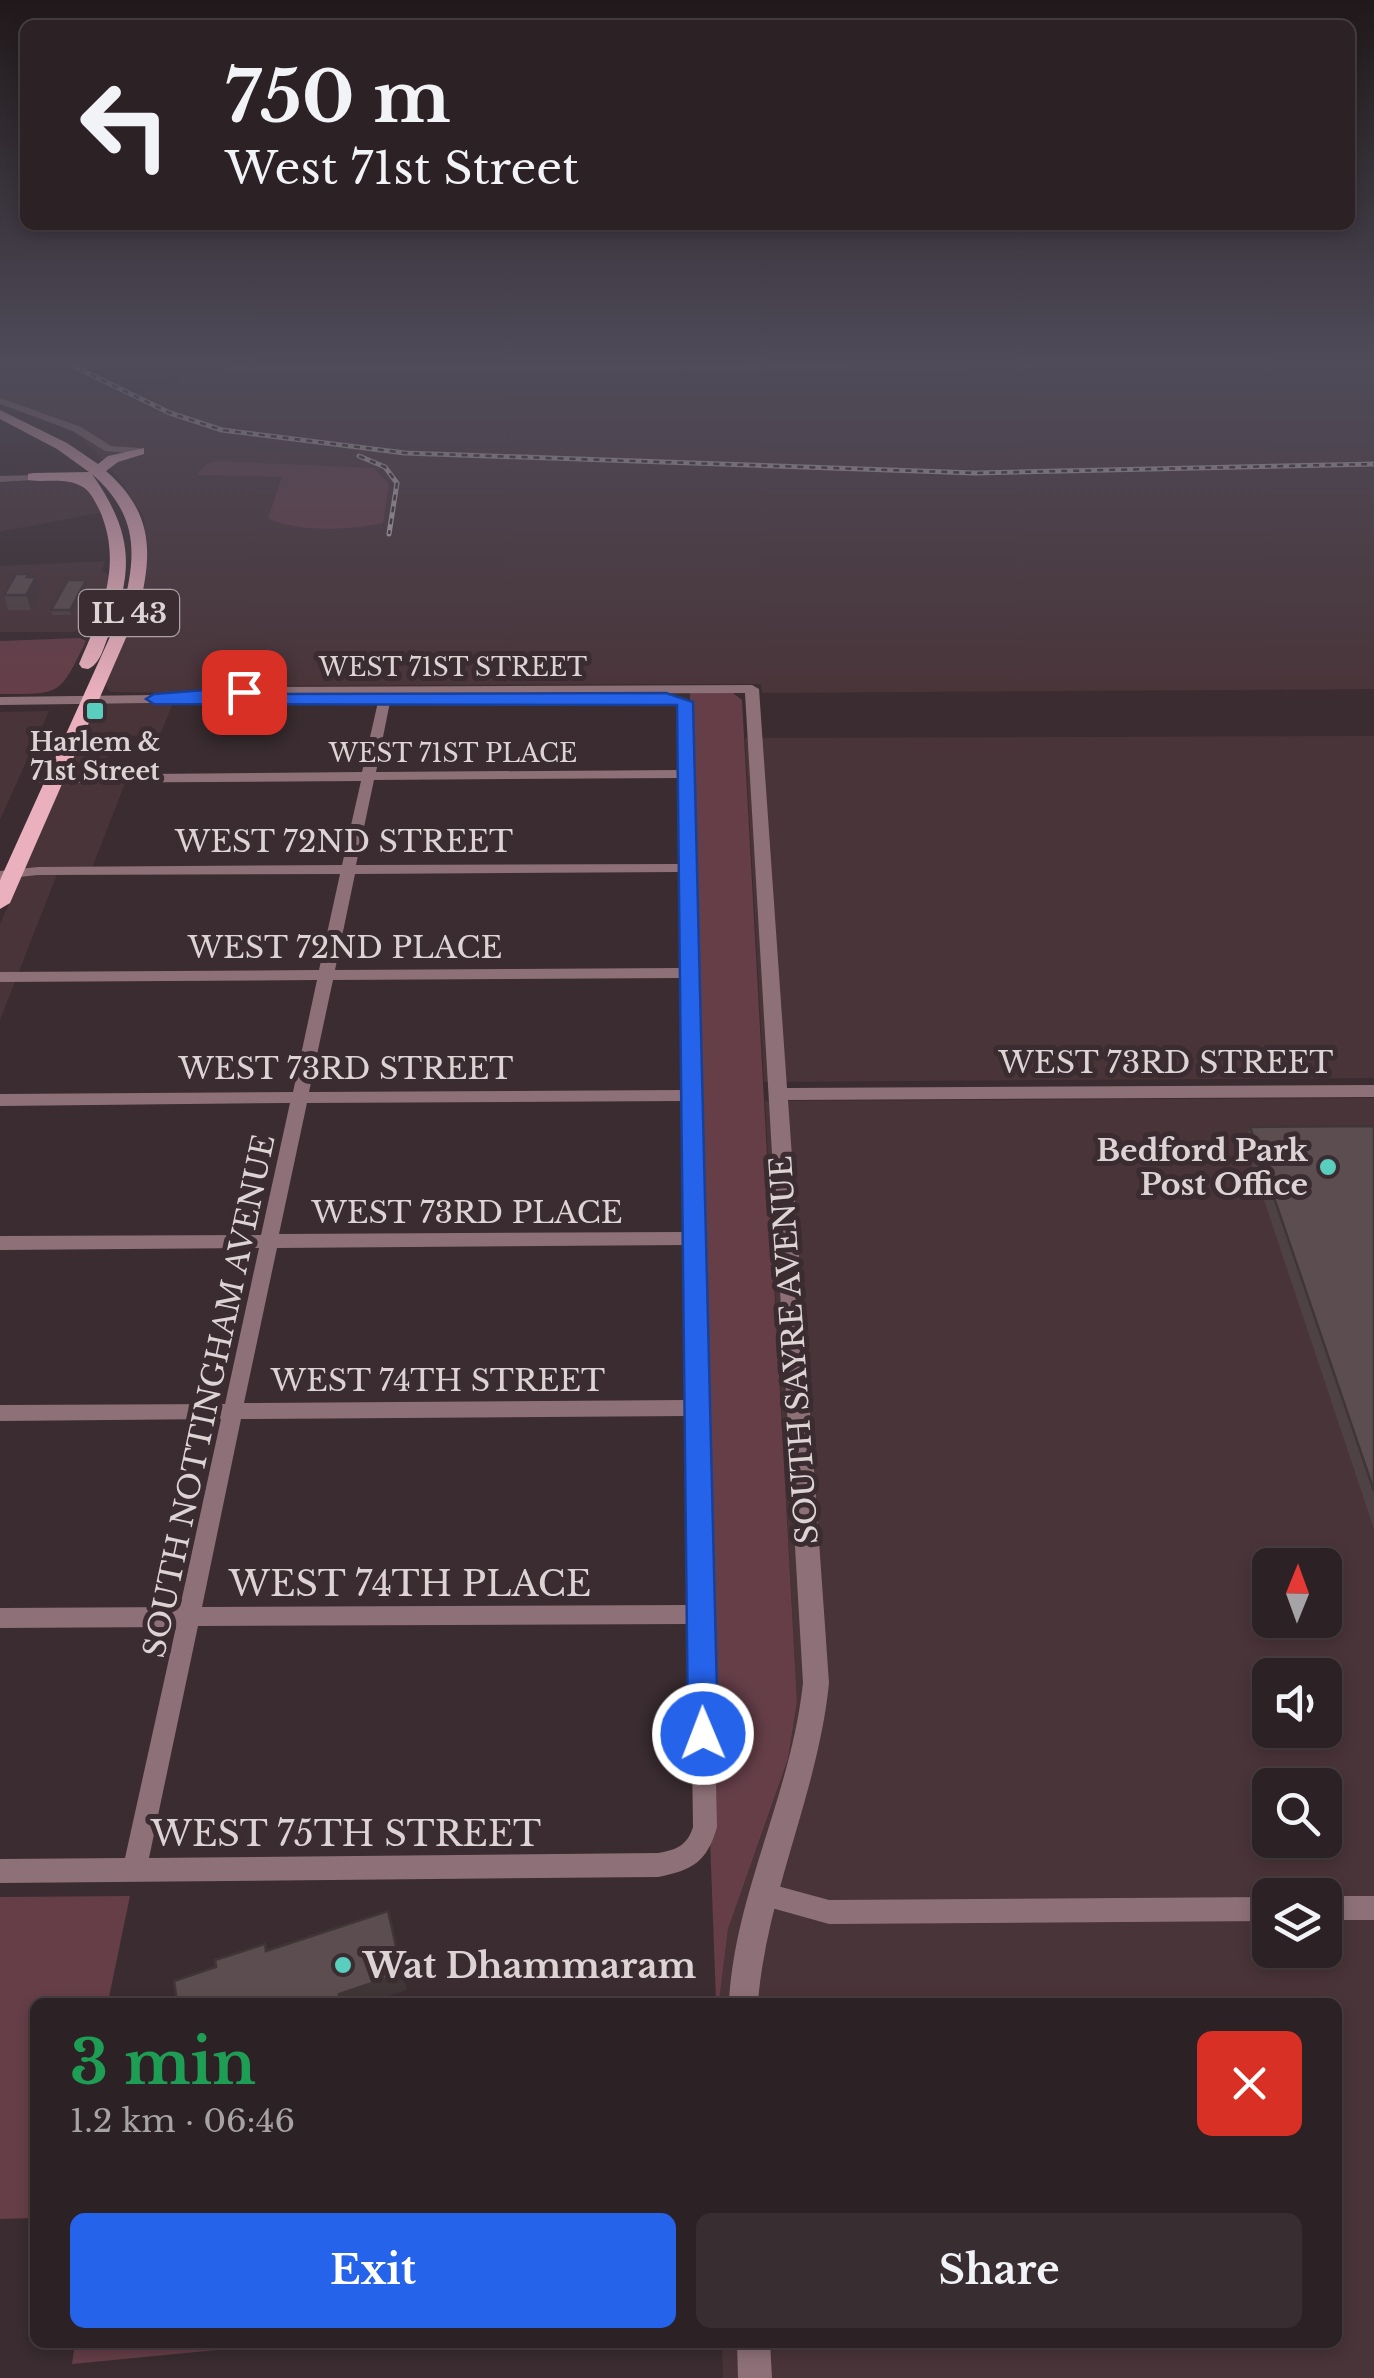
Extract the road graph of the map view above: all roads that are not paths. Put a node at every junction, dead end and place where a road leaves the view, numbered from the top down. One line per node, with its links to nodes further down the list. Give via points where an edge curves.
1 (37, 475): 3 (main road)
2 (98, 475): 4 (main road, IL 43)
3 (33, 477): 4 (main road); 5 (street)
4 (102, 477): 10 (main road, IL 43, via 122,555 121,577)
5 (0, 479)
6 (752, 688): 8 (street, WEST 71ST STREET, via 258,691); 22 (street, SOUTH SAYRE AVENUE)
7 (385, 698): 8 (street, WEST 71ST STREET); 11 (street, WEST 71ST STREET, via 680,700 686,705); 12 (street, SOUTH NOTTINGHAM AVENUE)
8 (154, 699): 10 (street, WEST 71ST STREET)
9 (0, 700): 10 (street, WEST 71ST STREET)
10 (81, 700): 13 (main road, IL 43)
11 (688, 774): 12 (street, WEST 71ST PLACE); 15 (street)
12 (368, 776): 13 (street, WEST 71ST PLACE); 14 (street, SOUTH NOTTINGHAM AVENUE)
13 (46, 778): 16 (main road, IL 43)
14 (350, 868): 15 (street, WEST 72ND STREET); 16 (street, WEST 72ND STREET); 19 (street, SOUTH NOTTINGHAM AVENUE)
15 (690, 868): 18 (street)
16 (4, 870): 17 (main road, IL 43)
17 (0, 902)
18 (691, 973): 19 (street, WEST 72ND PLACE); 23 (street)
19 (326, 974): 20 (street, WEST 72ND PLACE); 24 (street, SOUTH NOTTINGHAM AVENUE)
20 (0, 977)
21 (1374, 1091): 22 (street, WEST 73RD STREET)
22 (778, 1094): 37 (street, SOUTH SAYRE AVENUE, via 816,1683 803,1778)
23 (692, 1095): 24 (street, WEST 73RD STREET); 26 (street)
24 (301, 1098): 25 (street, WEST 73RD STREET); 27 (street, SOUTH NOTTINGHAM AVENUE)
25 (0, 1100)
26 (694, 1238): 27 (street, WEST 73RD PLACE); 29 (street)
27 (270, 1242): 28 (street, WEST 73RD PLACE); 30 (street, SOUTH NOTTINGHAM AVENUE)
28 (0, 1243)
29 (696, 1408): 30 (street, WEST 74TH STREET); 32 (street)
30 (234, 1411): 31 (street, WEST 74TH STREET); 33 (street, SOUTH NOTTINGHAM AVENUE)
31 (0, 1413)
32 (700, 1614): 33 (street, WEST 74TH PLACE); 36 (street, WEST 75TH STREET, via 704,1827 692,1857 658,1865)
33 (190, 1616): 34 (street, WEST 74TH PLACE); 36 (street, SOUTH NOTTINGHAM AVENUE)
34 (0, 1618)
35 (0, 1870): 36 (street, WEST 75TH STREET)
36 (135, 1870)
37 (763, 1894): 40 (street, via 828,1912); 41 (street, SOUTH SAYRE AVENUE)
38 (1342, 1908): 39 (street)
39 (1374, 1908)
40 (1252, 1909)
41 (744, 1998)
42 (753, 2348): 43 (street)
43 (755, 2378)

